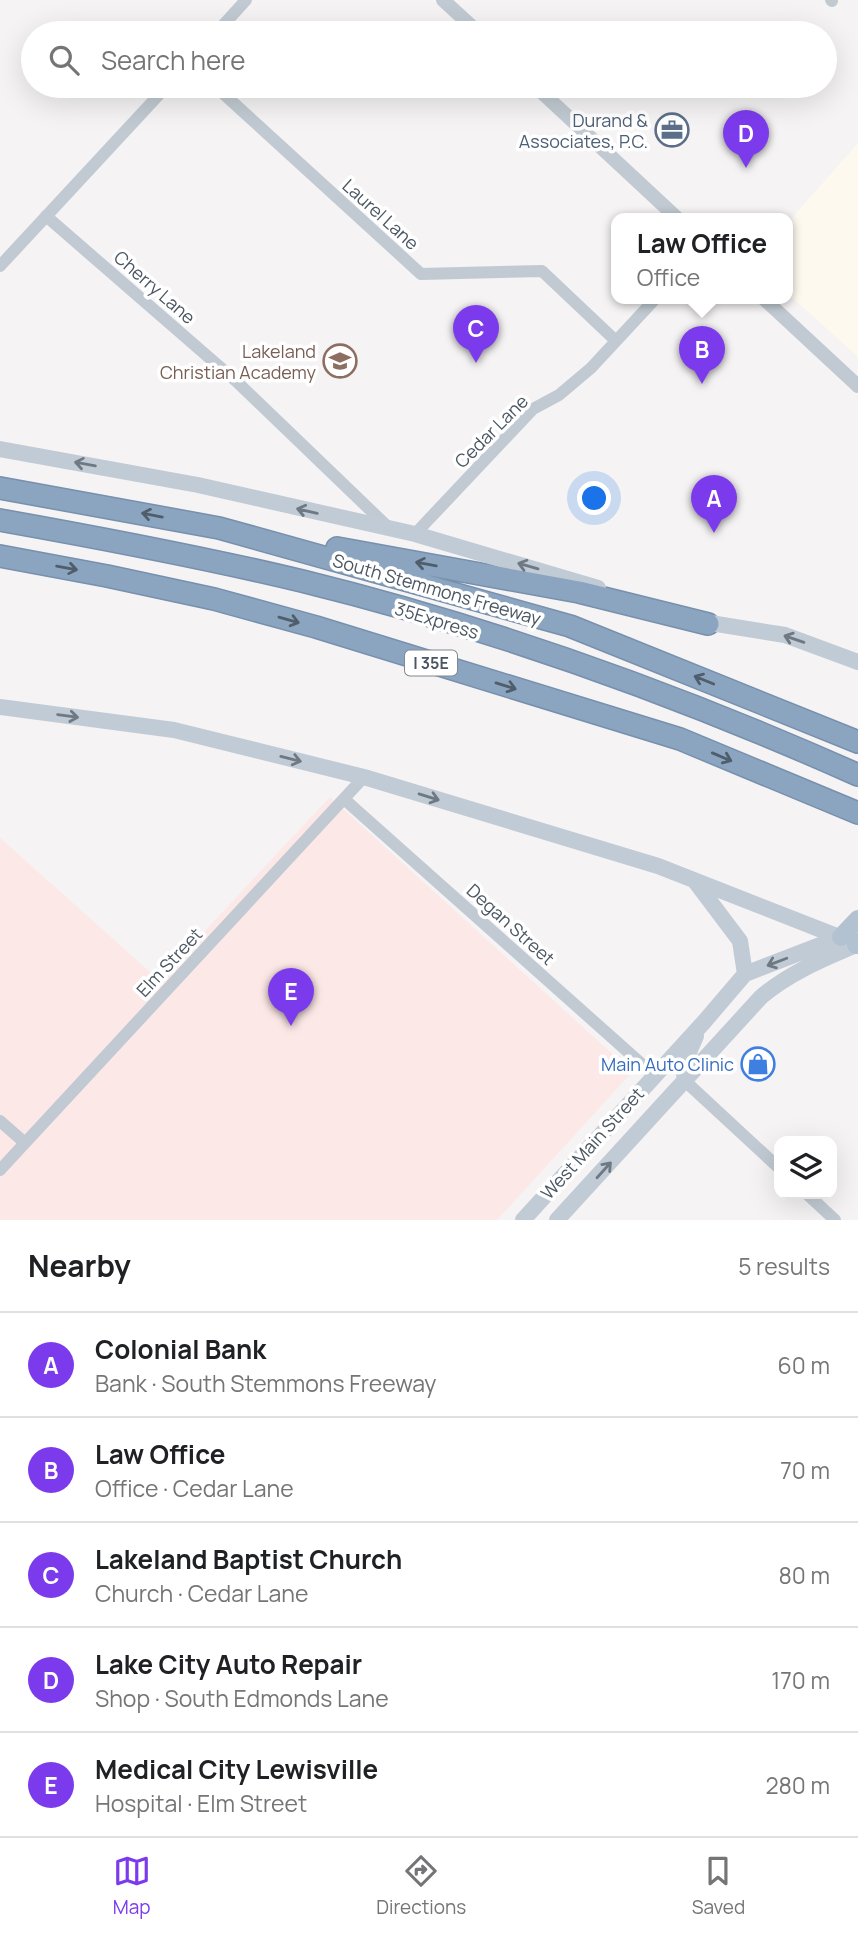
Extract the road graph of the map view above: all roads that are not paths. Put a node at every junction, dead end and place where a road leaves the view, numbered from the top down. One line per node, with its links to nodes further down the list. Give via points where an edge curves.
1 (246, 0): 3 (street)
2 (443, 0): 4 (street)
3 (227, 21)
4 (466, 21)
5 (156, 98): 9 (street)
6 (228, 98): 13 (street, Laurel Lane, via 421,274 542,271)
7 (548, 98): 8 (street)
8 (672, 213)
9 (46, 216): 10 (street); 19 (street, Cherry Lane, via 236,381)
10 (0, 266)
11 (650, 304): 13 (street, Cedar Lane)
12 (769, 304): 14 (street)
13 (616, 341): 20 (street, Cedar Lane, via 559,395 533,409)
14 (858, 386)
15 (0, 449): 19 (main road, one-way to 15, via 198,485)
16 (0, 488): 18 (highway, South Stemmons Freeway, one-way to 16)
17 (0, 520): 26 (highway, 35Express, via 201,558 404,609 677,699)
18 (219, 528): 22 (highway, one-way to 18, via 579,593); 25 (highway, South Stemmons Freeway, one-way to 18, via 570,626)
19 (392, 530): 20 (main road)
20 (415, 534): 22 (main road, one-way to 20)
21 (0, 556): 29 (highway, I 35E, one-way to 29, via 200,596 316,627 680,739)
22 (708, 624): 23 (main road, one-way to 22, via 785,635)
23 (858, 662)
24 (0, 707): 27 (main road, one-way to 27, via 174,730)
25 (858, 742)
26 (858, 775)
27 (364, 777): 28 (street, Elm Street); 30 (main road, one-way to 30)
28 (344, 799): 34 (street, Degan Street); 37 (street, Elm Street)
29 (855, 811)
30 (692, 878): 31 (main road); 32 (main road, via 740,941)
31 (853, 936): 32 (main road, West Main Street, one-way to 32); 35 (main road, West Main Street, via 767,991)
32 (745, 974): 33 (main road, West Main Street)
33 (704, 1022): 34 (main road, West Main Street); 35 (main road, via 683,1066)
34 (654, 1075): 41 (main road, West Main Street)
35 (685, 1081): 38 (street); 42 (main road, West Main Street, one-way to 35)
36 (0, 1121): 37 (street)
37 (25, 1143): 39 (street, Elm Street)
38 (774, 1163)
39 (0, 1170)
40 (812, 1199): 43 (street)
41 (523, 1220)
42 (558, 1220)
43 (835, 1220)

